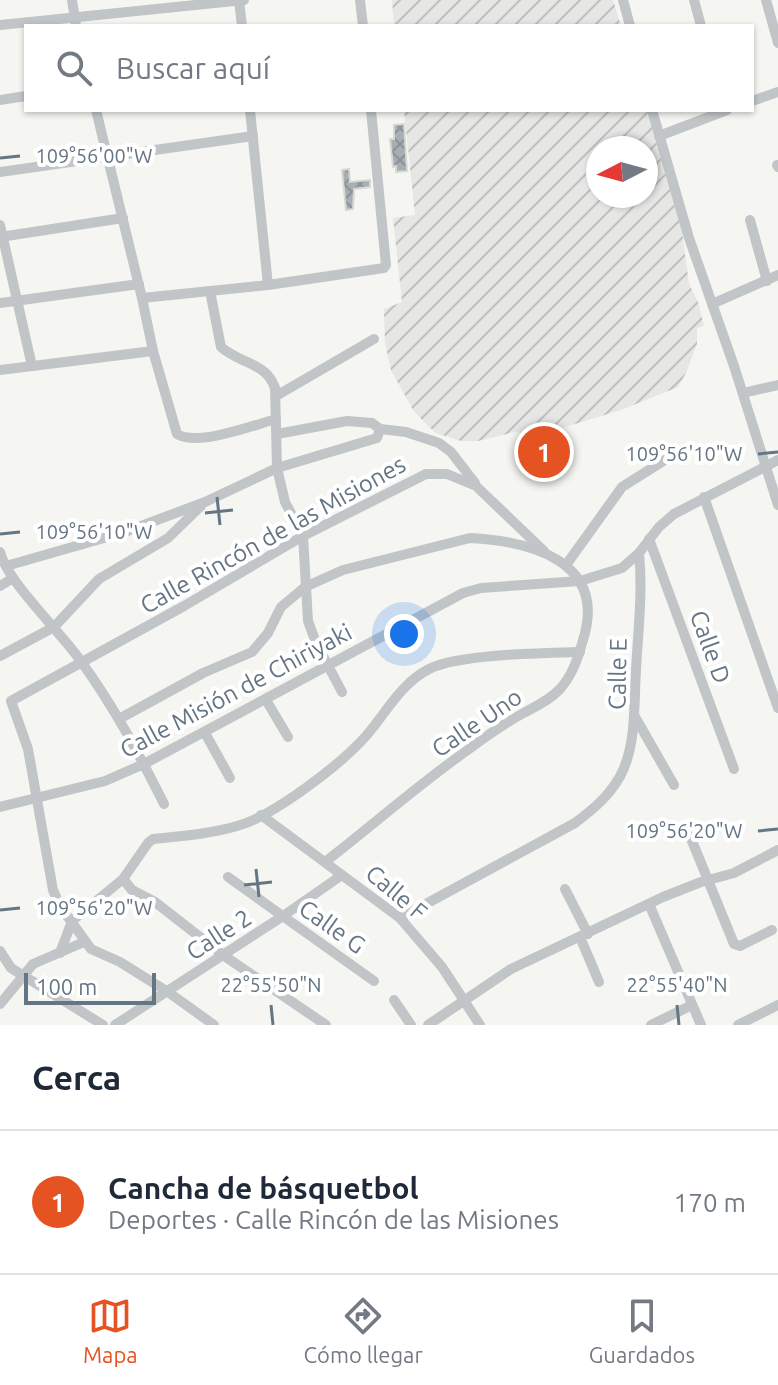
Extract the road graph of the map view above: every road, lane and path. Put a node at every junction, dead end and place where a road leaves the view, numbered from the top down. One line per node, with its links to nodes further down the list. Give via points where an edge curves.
1 (72, 0): 7 (street)
2 (241, 0): 7 (street); 10 (street)
3 (360, 0): 11 (street)
4 (623, 0): 12 (street)
5 (694, 0): 13 (street)
6 (766, 0): 15 (street)
7 (75, 22): 9 (street)
8 (24, 24): 14 (street)
9 (25, 24)
10 (242, 24)
11 (363, 24)
12 (629, 24)
13 (700, 24)
14 (0, 25)
15 (778, 43)
16 (778, 92): 19 (street)
17 (24, 96): 18 (street)
18 (0, 100)
19 (754, 100)
20 (96, 112): 27 (street)
21 (250, 112): 25 (street)
22 (371, 112): 35 (street, via 386,265 379,271)
23 (653, 112): 26 (street)
24 (719, 112): 26 (street)
25 (253, 136): 27 (street); 35 (street)
26 (659, 136): 40 (street)
27 (107, 156): 28 (street); 29 (street)
28 (0, 172)
29 (123, 218): 31 (street); 34 (street)
30 (750, 220): 33 (street)
31 (1, 233): 38 (street)
32 (778, 275): 33 (street)
33 (767, 281): 40 (street)
34 (139, 284): 37 (street); 38 (street)
35 (268, 285): 36 (street)
36 (210, 291): 37 (street); 47 (street, via 221,347 262,368 271,377)
37 (142, 298): 42 (street)
38 (19, 300): 39 (street); 43 (street)
39 (0, 303)
40 (712, 304): 46 (street)
41 (374, 339): 47 (street)
42 (153, 351): 43 (street); 48 (street, via 182,437 223,434)
43 (32, 366): 44 (street)
44 (0, 370)
45 (778, 385): 46 (street)
46 (743, 393): 53 (street)
47 (276, 396): 48 (street)
48 (276, 419): 50 (street)
49 (380, 429): 50 (street, via 347,421); 54 (street, via 377,438); 55 (street, via 439,443)
50 (277, 434): 54 (street)
51 (684, 448): 64 (street, via 622,487)
52 (778, 460): 53 (street, Calle Misión de Chiriyaki)
53 (766, 467): 56 (street, Calle Misión de Chiriyaki); 58 (street)
54 (277, 468): 57 (street); 59 (street, via 285,502)
55 (478, 488): 59 (street, Calle Rincón de las Misiones, via 447,474 426,474); 61 (street, Calle Rincón de las Misiones)
56 (704, 497): 60 (street, Calle Misión de Chiriyaki, via 667,519); 76 (street)
57 (205, 502): 63 (street, via 125,532); 69 (street, via 168,538 99,579)
58 (778, 505)
59 (303, 536): 68 (street); 72 (street, Calle Rincón de las Misiones)
60 (649, 539): 62 (street, Calle Misión de Chiriyaki); 82 (street, Calle D)
61 (544, 551): 64 (street); 68 (street, via 470,538 343,570)
62 (639, 553): 66 (street, Calle Misión de Chiriyaki, via 622,568); 77 (street, Calle E)
63 (2, 559): 65 (street)
64 (566, 565): 66 (street)
65 (13, 578): 67 (street); 69 (street)
66 (580, 581): 70 (street, Calle Uno, via 588,616); 73 (street, Calle Misión de Chiriyaki, via 471,590)
67 (0, 586)
68 (305, 587): 73 (street, via 311,631); 78 (street, via 281,607 252,652)
69 (54, 627): 71 (street); 72 (street)
70 (580, 652): 88 (street, via 515,654 427,670 394,699 347,756); 91 (street, Calle Uno, via 568,680 550,698 469,748)
71 (0, 656)
72 (82, 662): 78 (street); 85 (street, Calle Rincón de las Misiones, via 11,701)
73 (329, 666): 74 (street); 75 (street, Calle Misión de Chiriyaki)
74 (342, 692)
75 (266, 700): 79 (street, Calle Misión de Chiriyaki); 80 (street)
76 (778, 708)
77 (634, 715): 84 (street, Calle E); 99 (street, via 625,765 593,809)
78 (119, 719): 81 (street)
79 (205, 733): 81 (street, Calle Misión de Chiriyaki); 83 (street)
80 (288, 737)
81 (144, 764): 85 (street, Calle Misión de Chiriyaki, via 105,781); 86 (street)
82 (734, 769)
83 (230, 778)
84 (674, 785)
85 (38, 798): 87 (street, Calle Misión de Chiriyaki); 100 (street, via 53,890)
86 (164, 804)
87 (0, 807)
88 (261, 815): 91 (street, Calle F); 94 (street, via 205,834 153,839)
89 (690, 836): 95 (street)
90 (778, 850): 95 (street)
91 (325, 862): 92 (street, Calle F)
92 (342, 875): 98 (street, Calle 2); 99 (street, Calle F)
93 (228, 877): 98 (street, Calle G)
94 (123, 879): 100 (street); 106 (street)
95 (708, 881): 97 (street); 101 (street, via 736,946)
96 (565, 889): 102 (street)
97 (649, 904): 102 (street); 114 (street)
98 (283, 916): 106 (street, Calle 2); 108 (street, Calle G)
99 (400, 918): 112 (street, Calle F)
100 (72, 921): 103 (street); 105 (street)
101 (772, 930)
102 (584, 936): 109 (street); 112 (street, via 511,969)
103 (84, 942): 105 (street); 110 (street)
104 (0, 951): 107 (street)
105 (60, 953): 107 (street, via 33,964)
106 (223, 955): 110 (street, Calle 2); 119 (street)
107 (23, 975): 113 (street); 116 (street)
108 (374, 981)
109 (599, 982)
110 (168, 992): 117 (street, Calle 2); 118 (street)
111 (394, 1000): 120 (street)
112 (464, 1001): 121 (street); 122 (street, Calle F)
113 (0, 1004)
114 (692, 1005): 123 (street); 124 (street)
115 (778, 1005): 125 (street)
116 (103, 1025)
117 (115, 1025)
118 (214, 1025)
119 (326, 1025)
120 (411, 1025)
121 (428, 1025)
122 (480, 1025)
123 (651, 1025)
124 (701, 1025)
125 (738, 1025)

